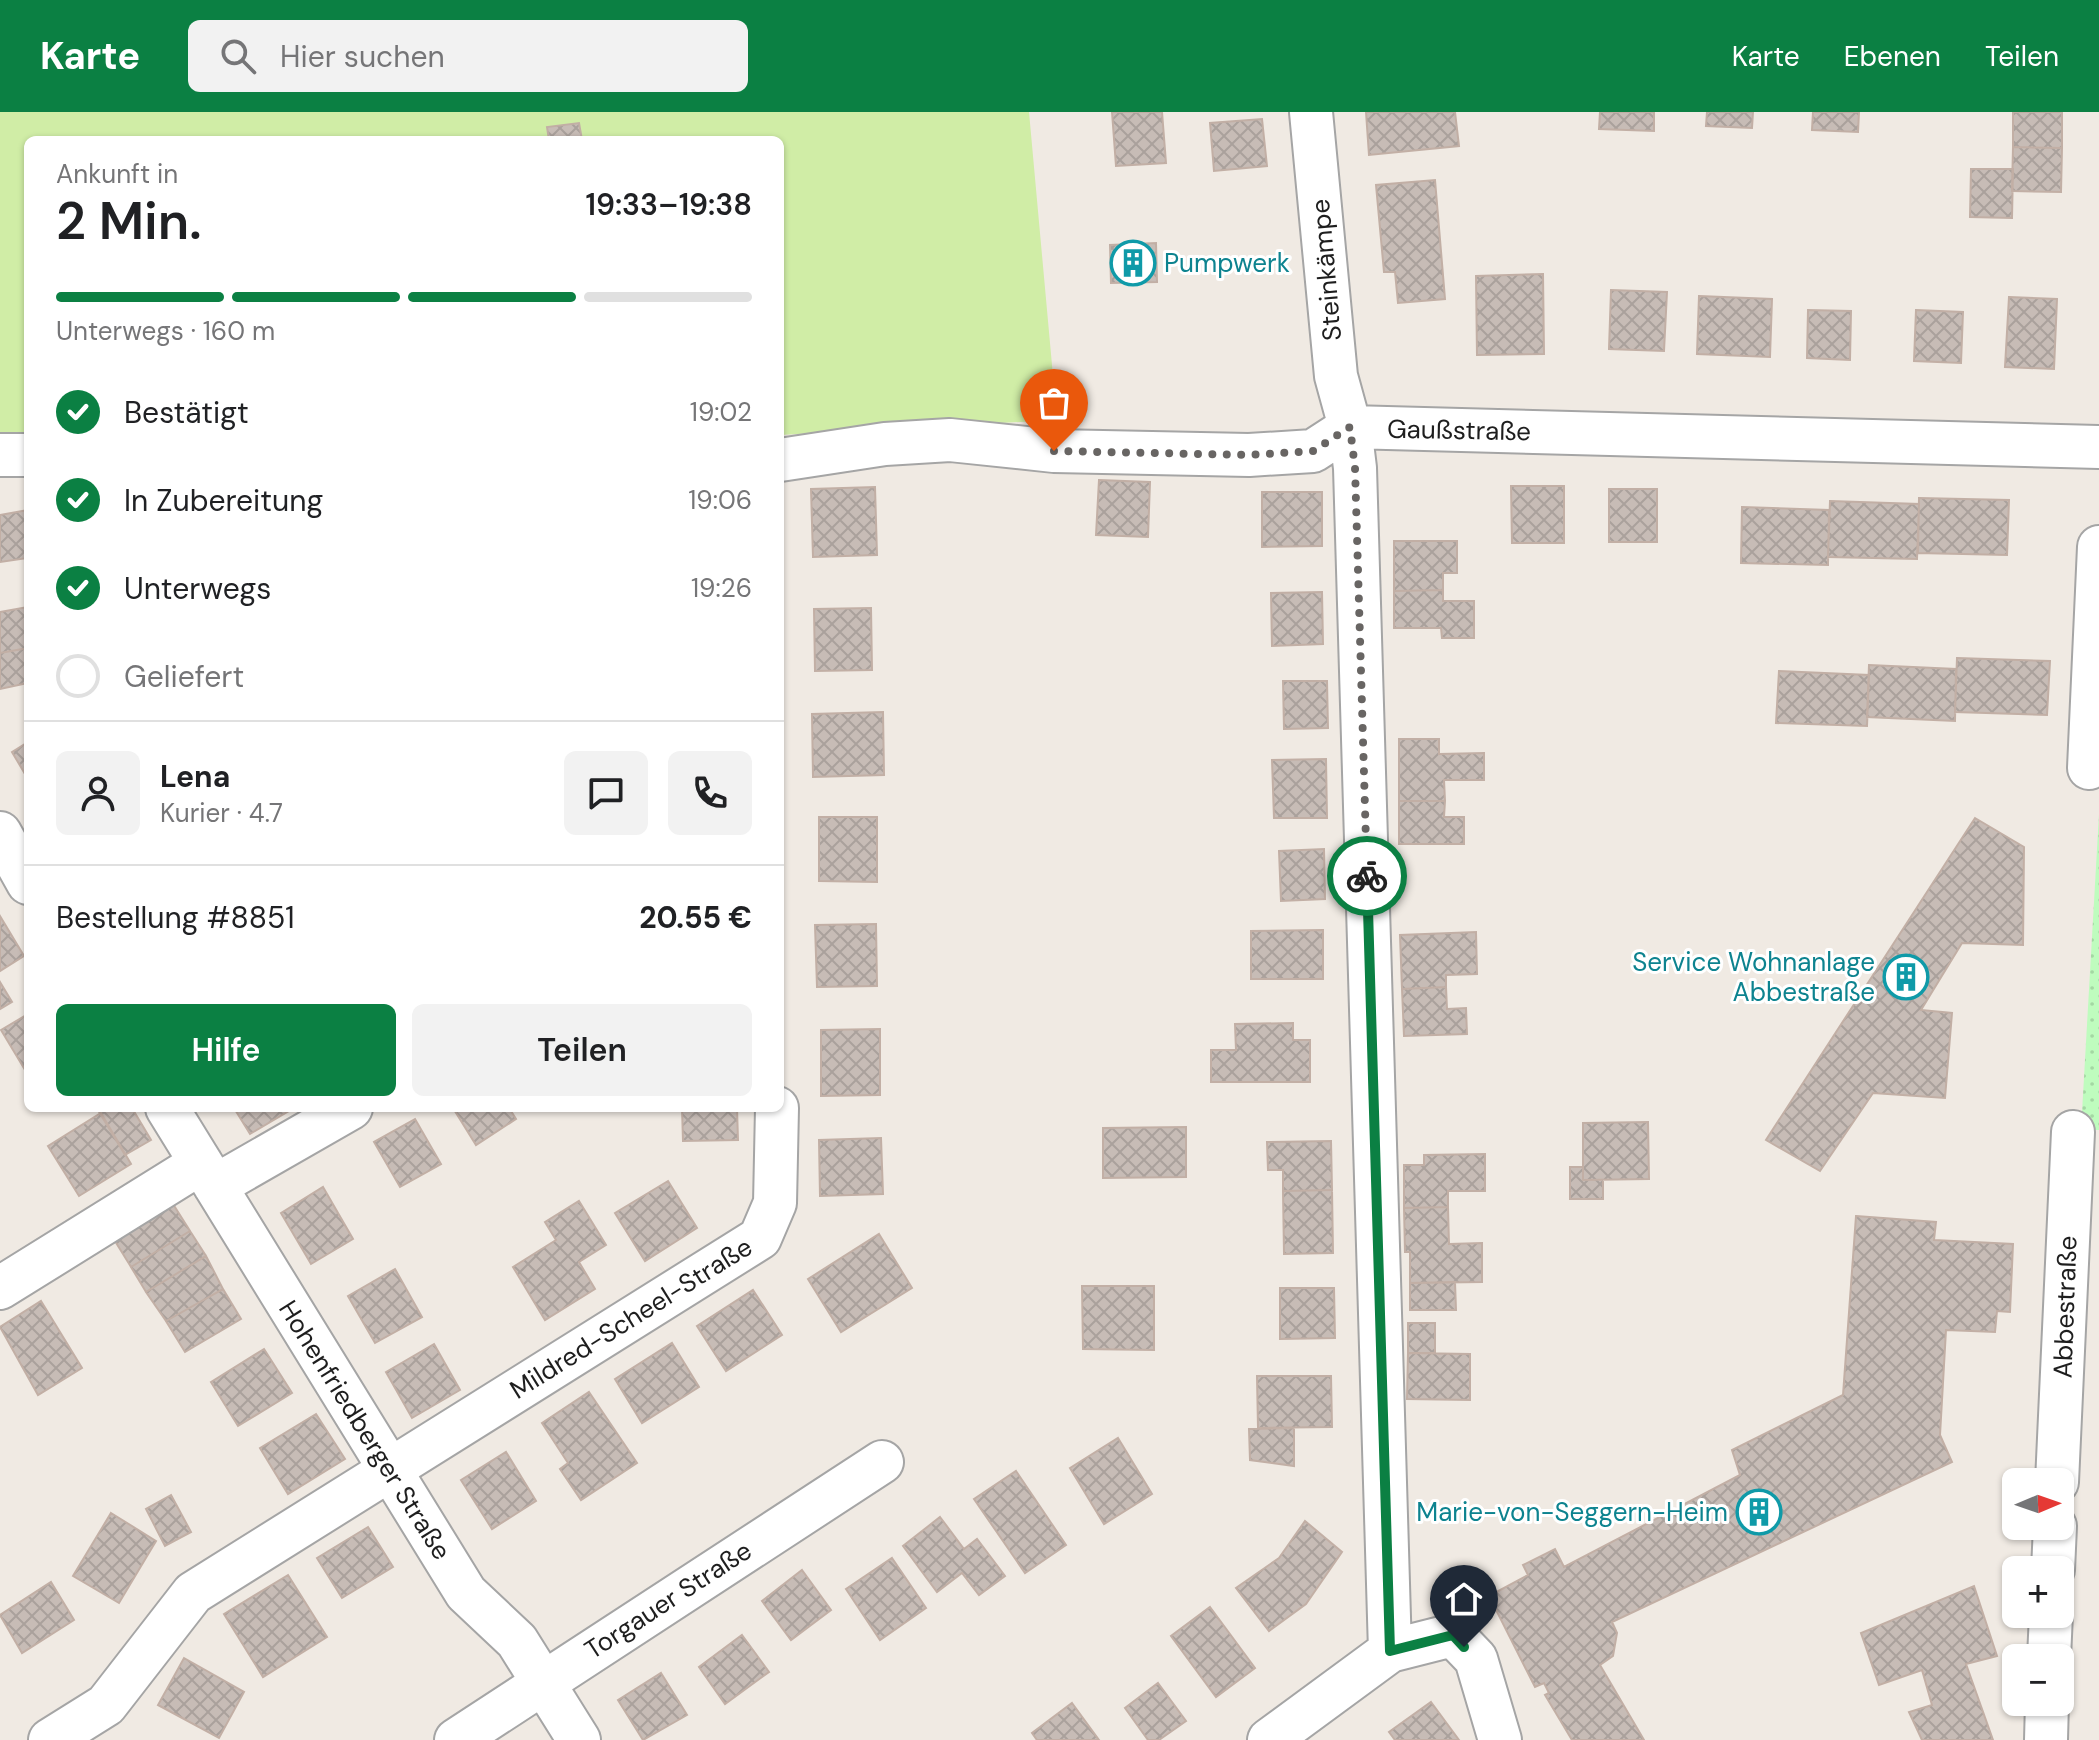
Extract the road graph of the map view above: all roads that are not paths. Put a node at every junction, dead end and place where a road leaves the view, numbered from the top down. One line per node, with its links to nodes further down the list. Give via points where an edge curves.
1 (1311, 112): 2 (street, Steinkämpe, via 1336,376)
2 (1350, 427): 3 (street, Gaußstraße); 6 (street, Gaußstraße, via 1313,451 1249,455 1080,453 950,440); 18 (street, Steinkämpe)
3 (2099, 447)
4 (0, 455): 5 (street)
5 (24, 455)
6 (784, 459)
7 (2099, 547): 8 (street)
8 (2089, 768)
9 (169, 1112): 13 (street, Hohenfriedberger Straße)
10 (342, 1112): 13 (street)
11 (777, 1112): 16 (street, Mildred-Scheel-Straße, via 775,1203 760,1238)
12 (2073, 1132): 17 (street, Abbestraße)
13 (208, 1175): 14 (street); 16 (street, Hohenfriedberger Straße)
14 (0, 1288)
15 (882, 1462): 19 (street, Torgauer Straße)
16 (389, 1468): 19 (street, Hohenfriedberger Straße, via 466,1593 517,1641); 21 (street, Mildred-Scheel-Straße, via 193,1593 106,1705)
17 (2058, 1468)
18 (1390, 1651): 24 (street); 25 (street, via 1453,1635 1476,1659)
19 (542, 1682): 22 (street, Torgauer Straße); 23 (street, Hohenfriedberger Straße)
20 (2047, 1716): 26 (street)
21 (50, 1740)
22 (456, 1740)
23 (579, 1740)
24 (1269, 1740)
25 (1500, 1740)
26 (2046, 1740)

